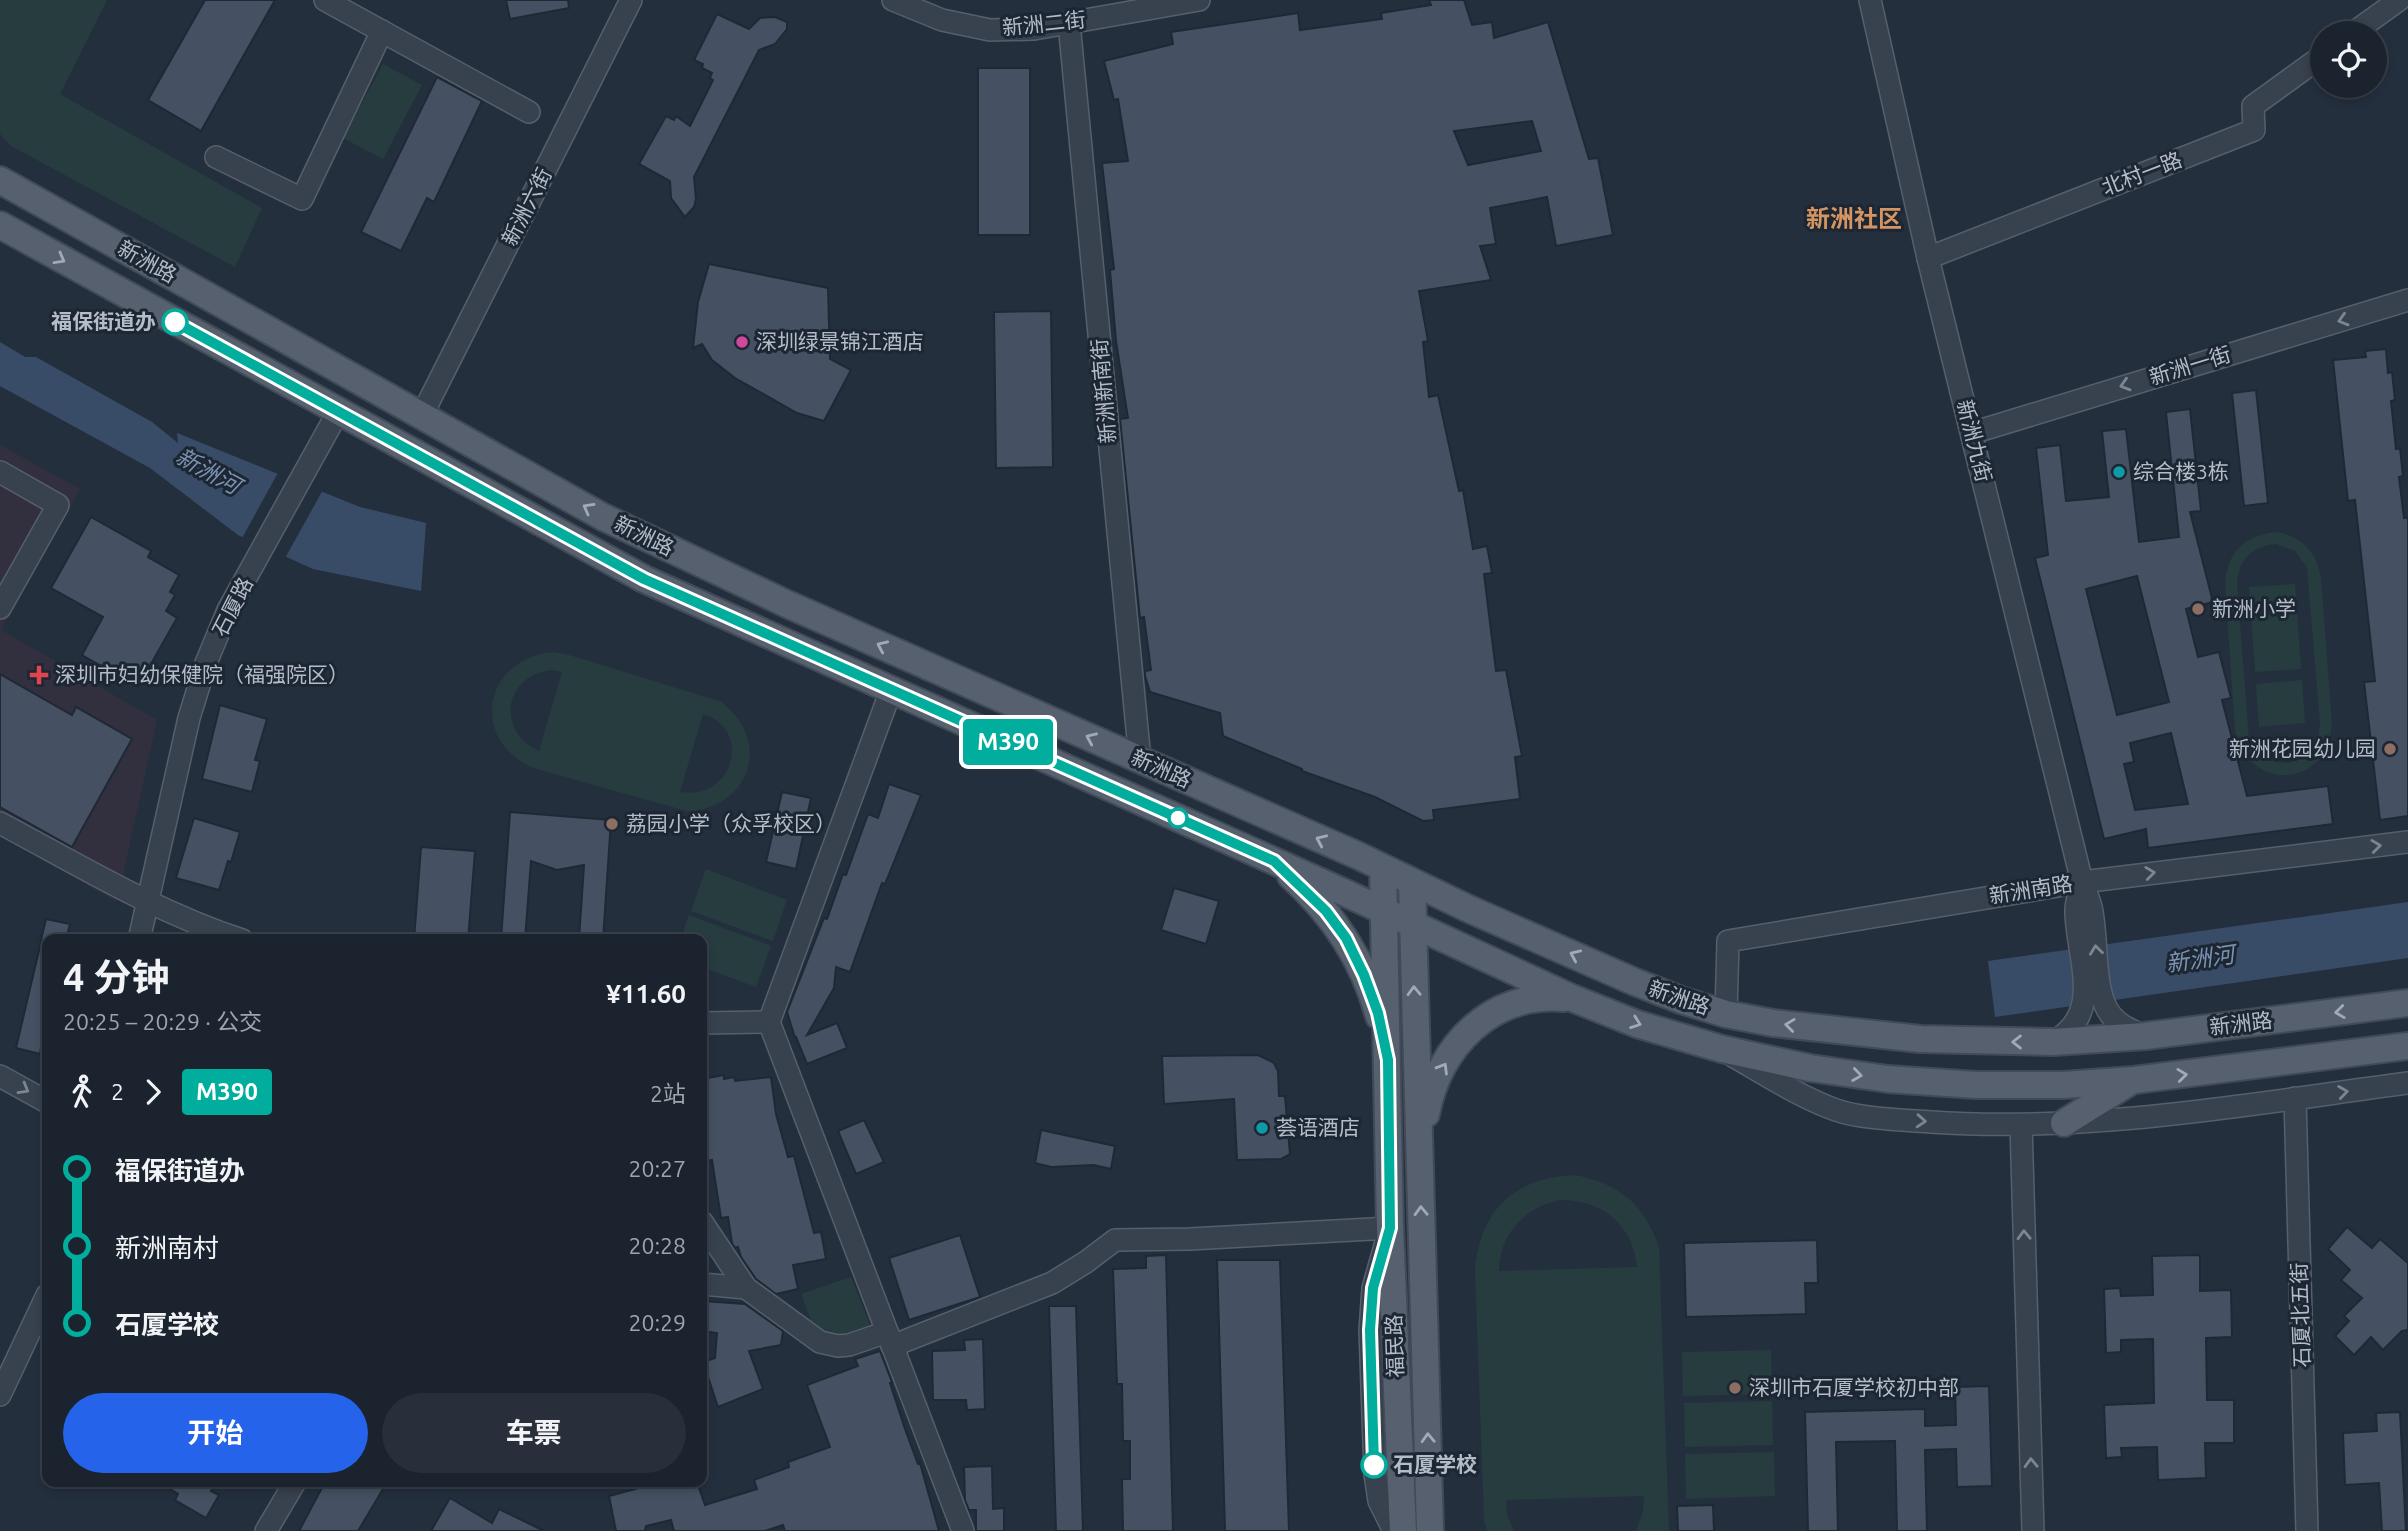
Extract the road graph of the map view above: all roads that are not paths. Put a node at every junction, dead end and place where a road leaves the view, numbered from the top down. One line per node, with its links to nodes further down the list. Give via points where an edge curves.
1 (325, 0): 10 (street)
2 (631, 0): 19 (street, 新洲六街)
3 (893, 0): 9 (street, 新洲二街, via 942,20 990,30)
4 (1199, 0): 7 (street, 新洲二街)
5 (1870, 0): 16 (street, 新洲九街)
6 (2399, 0): 8 (street)
7 (1126, 7): 9 (street, 新洲二街)
8 (2370, 21)
9 (1069, 23): 24 (street, 新洲新南街)
10 (382, 31): 12 (street); 13 (street, via 302,199)
11 (2310, 65): 16 (street, 北村一路, via 2253,106 2254,130)
12 (529, 112)
13 (216, 157)
14 (2, 180): 19 (main road, 新洲路)
15 (4, 228): 18 (main road, 新洲路, one-way to 18)
16 (1928, 258): 20 (street, 新洲九街)
17 (2408, 301): 20 (street, 新洲一街, one-way to 20)
18 (338, 412): 23 (main road, 新洲路, via 618,566); 31 (street, 石厦路, via 228,610 206,663 189,718)
19 (422, 415): 24 (main road, 新洲路, one-way to 19, via 695,562 603,517)
20 (1972, 433): 30 (street, 新洲九街)
21 (0, 472): 22 (street, via 58,505)
22 (0, 608)
23 (891, 690): 27 (main road, 新洲路); 40 (street)
24 (1140, 760): 28 (main road, 新洲路, one-way to 24)
25 (0, 822): 31 (street)
26 (2408, 842): 30 (street, 新洲南路, one-way to 26)
27 (1274, 861): 32 (main road, 新洲路); 47 (main road, via 1326,911 1346,938 1378,1013)
28 (1383, 868): 29 (main road, 新洲路); 32 (main road, 福民路)
29 (1412, 882): 33 (main road, 福民路); 39 (main road, 新洲路, one-way to 29, via 1635,982)
30 (2082, 882): 36 (street, 新洲九街); 39 (street, 新洲南路, via 1728,941)
31 (148, 902): 34 (street, 石厦路); 35 (street)
32 (1384, 911): 33 (main road, 新洲路); 47 (main road, 福民路)
33 (1413, 925): 37 (main road, 新洲路); 55 (main road, 福民路, one-way to 33)
34 (140, 934)
35 (224, 934)
36 (2093, 993): 42 (street, 新洲九街, via 2115,1020); 44 (street, 新洲九街, via 2077,1023)
37 (1572, 998): 43 (main road, 新洲路, one-way to 43); 55 (main road, one-way to 37, via 1437,1076 1460,1039 1499,1009 1523,999)
38 (2408, 1003): 42 (main road, 新洲路, one-way to 42)
39 (1715, 1011): 43 (main road); 44 (main road, 新洲路, one-way to 39, via 1908,1038 1773,1023)
40 (769, 1022): 41 (street); 61 (street)
41 (707, 1023)
42 (2146, 1036): 44 (main road, 新洲路)
43 (1694, 1041): 46 (main road, 新洲路)
44 (2053, 1042)
45 (2408, 1046): 49 (main road, 新洲路, one-way to 45)
46 (1722, 1049): 49 (main road, 新洲路, one-way to 49, via 1849,1074 1934,1083 2022,1086); 54 (street, one-way to 54, via 1839,1111)
47 (1388, 1060): 56 (main road, 福民路)
48 (0, 1076): 52 (street, one-way to 52)
49 (2134, 1080): 53 (main road)
50 (2408, 1083): 51 (street, one-way to 50)
51 (2295, 1098): 53 (street); 70 (street, 石厦北五街)
52 (42, 1099)
53 (2064, 1123): 54 (street)
54 (2021, 1125): 69 (street, one-way to 54)
55 (1419, 1157): 68 (main road, 福民路, one-way to 55)
56 (1390, 1228): 61 (street, via 1115,1240 1052,1283); 66 (street, via 1373,1288 1370,1330 1375,1474 1379,1501); 67 (main road, 福民路)
57 (707, 1230): 59 (street)
58 (707, 1284): 59 (street)
59 (746, 1288): 61 (street, via 828,1345)
60 (42, 1306): 62 (street)
61 (890, 1339): 65 (street)
62 (0, 1395)
63 (292, 1487): 64 (street)
64 (266, 1531)
65 (962, 1531)
66 (1394, 1531)
67 (1403, 1531)
68 (1430, 1531)
69 (2033, 1531)
70 (2307, 1531)

